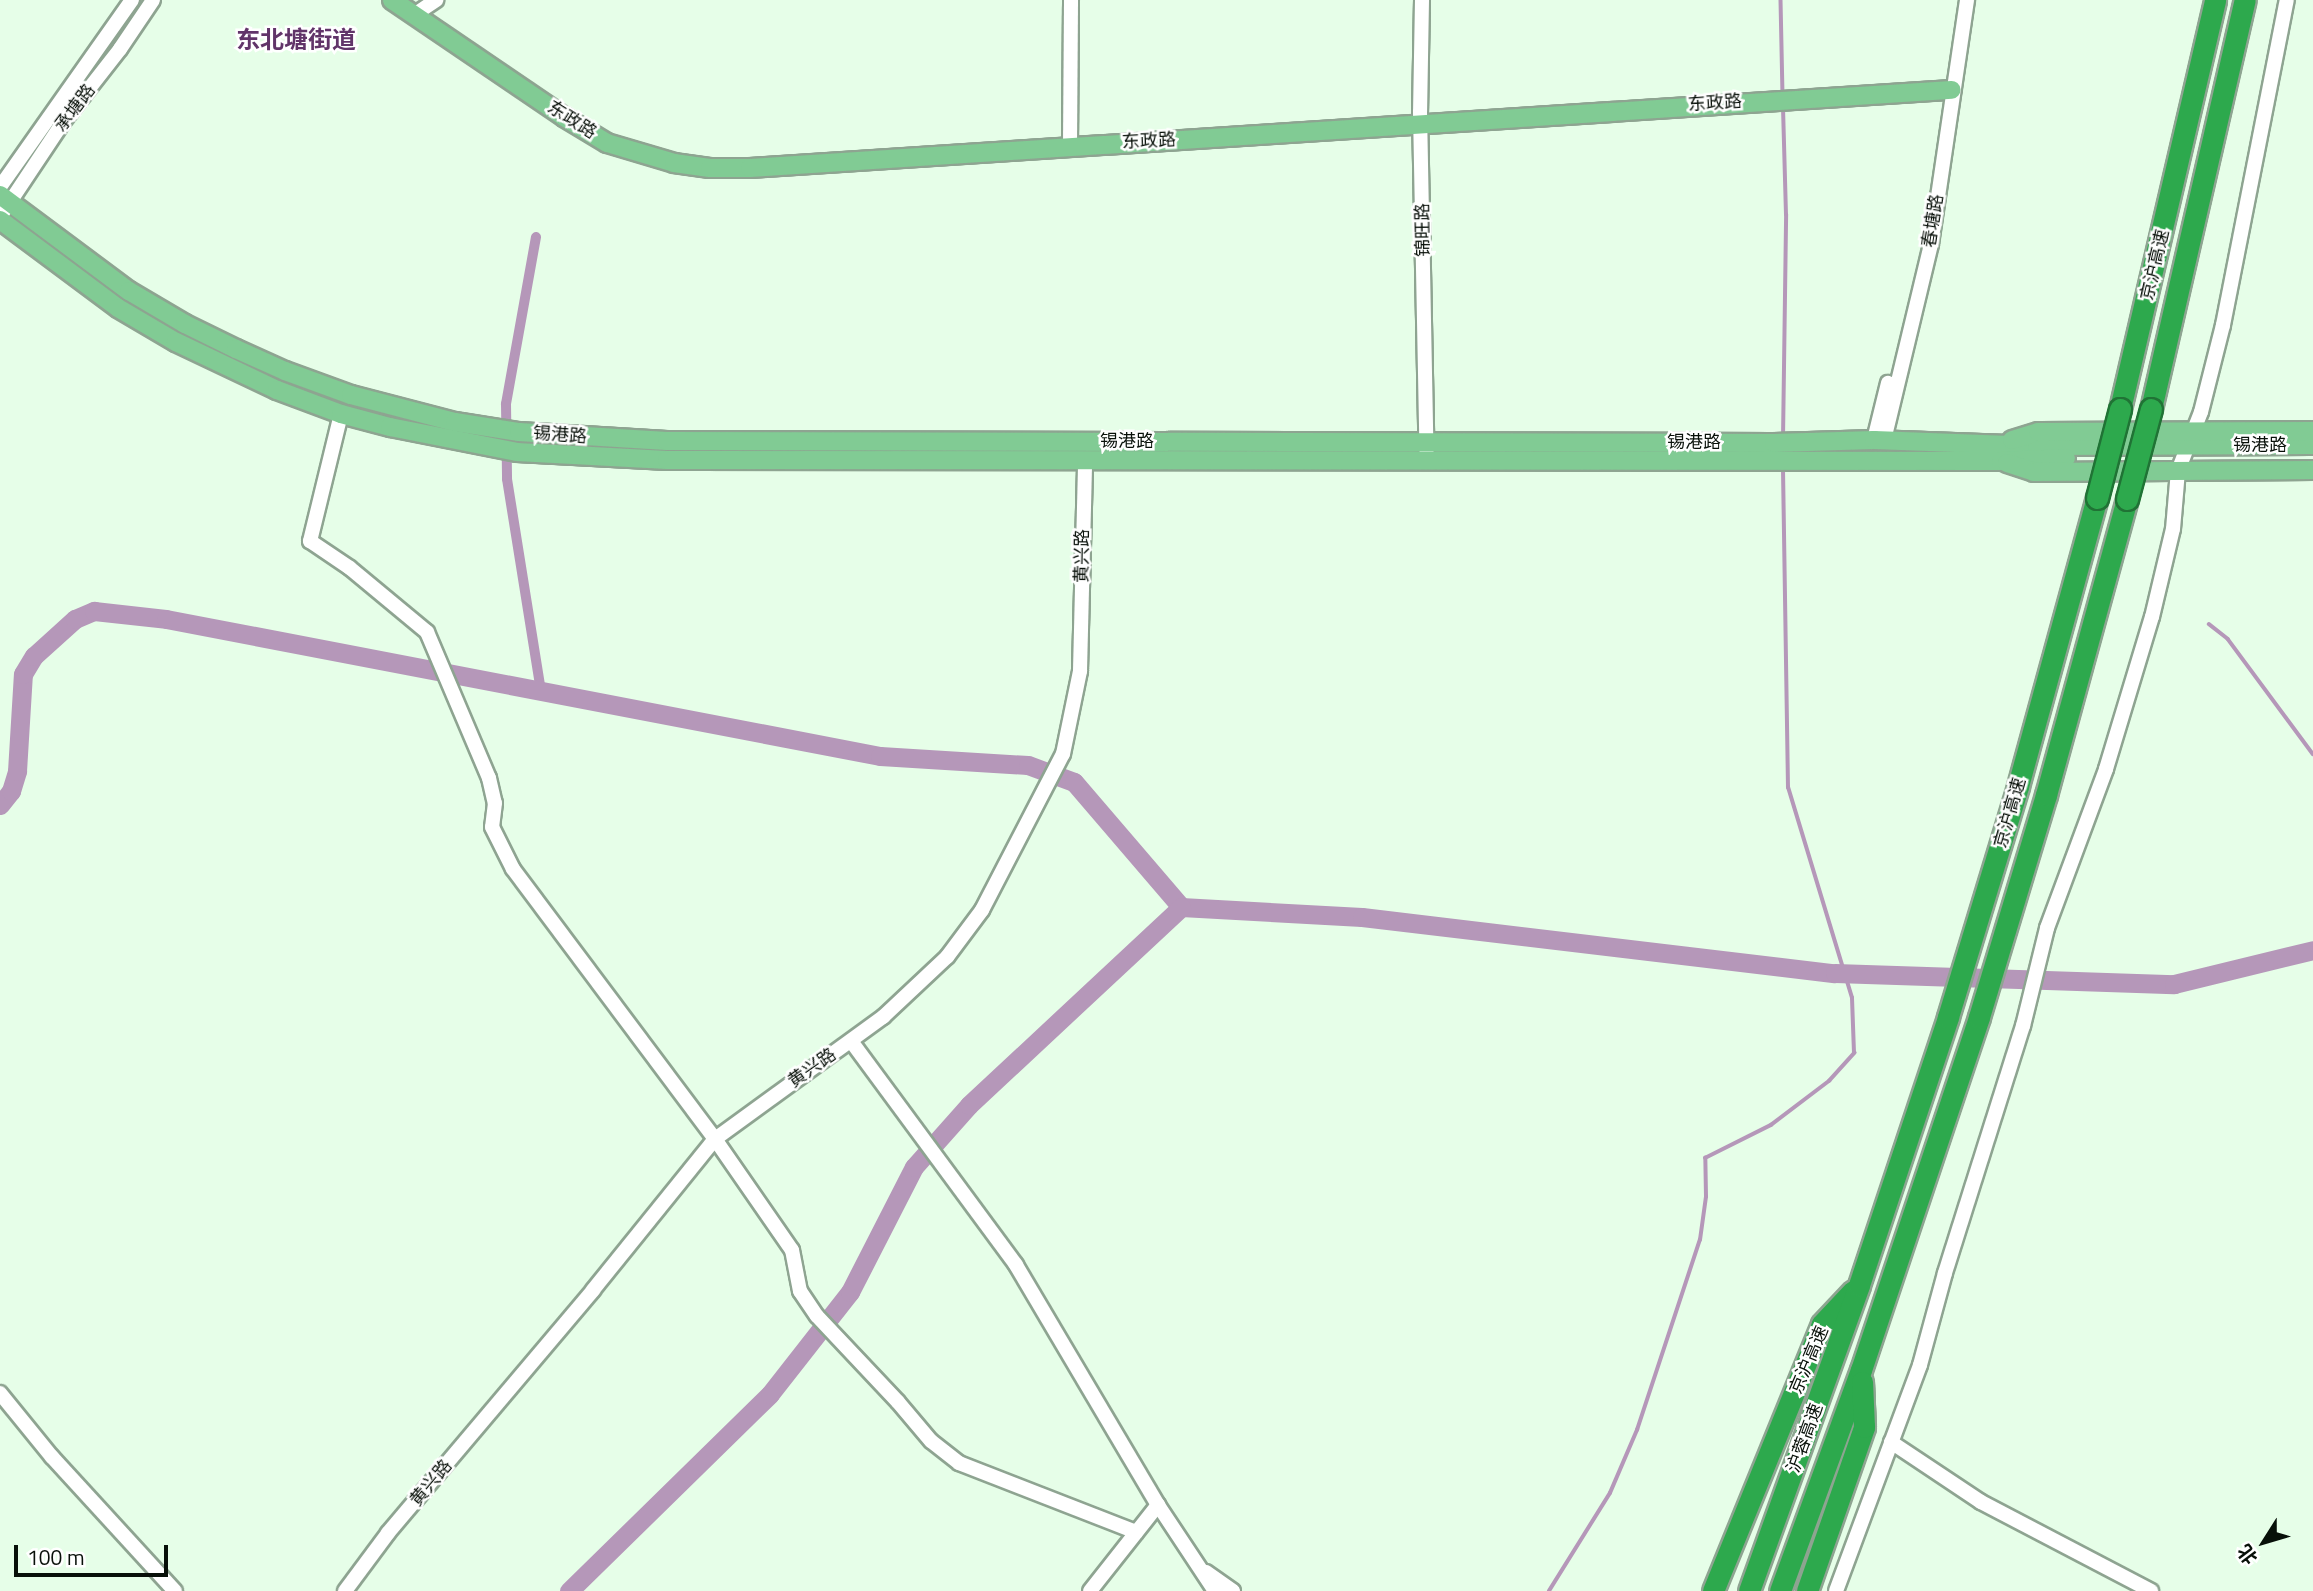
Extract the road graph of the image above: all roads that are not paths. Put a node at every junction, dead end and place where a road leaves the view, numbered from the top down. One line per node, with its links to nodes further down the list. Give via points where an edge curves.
1 (132, 0): 15 (street, 承塘路)
2 (153, 0): 15 (street, 承塘路)
3 (392, 0): 11 (main road, 东政路)
4 (1071, 0): 14 (street)
5 (1422, 0): 13 (street, 锦旺路)
6 (1958, 0): 12 (street, 春塘路)
7 (1967, 0): 12 (street, 春塘路)
8 (2215, 0): 29 (highway, 京沪高速, bridge, via 2097,498 1975,929)
9 (2245, 0): 30 (highway, 京沪高速, bridge, via 2127,499 2006,930)
10 (2287, 0): 21 (street, via 2223,325)
11 (421, 6): 14 (main road, 东政路, via 611,133 674,152 747,157)
12 (1948, 84): 13 (main road, 东政路); 18 (street, 春塘路, via 1931,244)
13 (1420, 117): 14 (main road, 东政路); 19 (street, 锦旺路)
14 (1069, 141)
15 (2, 204): 16 (main road, 锡港路, via 118,308 176,342 277,390); 19 (main road, 锡港路, via 129,291 236,349 351,395 455,422 519,432 667,441)
16 (341, 414): 24 (main road, 锡港路, via 517,452 644,460); 28 (street, via 310,541 427,632 489,778 495,803 492,827 513,869)
17 (2313, 431): 21 (main road)
18 (1879, 440): 19 (main road, 锡港路); 22 (main road, 锡港路)
19 (1427, 442): 25 (street, 锦旺路)
20 (2313, 445): 21 (main road, 锡港路)
21 (2185, 451): 22 (main road, via 2038,432); 22 (main road, via 2035,472); 23 (main road, 锡港路); 26 (main road); 32 (street, via 2152,617 2106,769 2047,928 2031,997 1920,1365)
22 (2001, 452): 25 (main road, 锡港路, via 1793,461)
23 (2313, 457)
24 (1085, 461): 25 (main road, 锡港路); 27 (street, 黄兴路, via 1080,671 1063,754 982,910 947,957)
25 (1427, 461)
26 (2313, 470)
27 (851, 1041): 28 (street, 黄兴路); 33 (street, via 1016,1265)
28 (715, 1139): 34 (street, via 792,1250 800,1292 817,1316 931,1441 959,1463); 37 (street, 黄兴路)
29 (1859, 1285): 41 (highway, 京沪高速, via 1822,1324); 42 (highway, 沪蓉高速)
30 (1861, 1370): 43 (highway, 沪蓉高速); 44 (highway, 京沪高速, via 1864,1427)
31 (0, 1393): 36 (street)
32 (1891, 1442): 45 (street); 46 (street, via 1981,1502)
33 (1158, 1505): 34 (street); 35 (street)
34 (1136, 1532): 38 (street)
35 (1199, 1568): 39 (street); 40 (street)
36 (174, 1591)
37 (345, 1591)
38 (1090, 1591)
39 (1215, 1591)
40 (1233, 1591)
41 (1713, 1591)
42 (1749, 1591)
43 (1780, 1591)
44 (1807, 1591)
45 (1836, 1591)
46 (2151, 1591)

